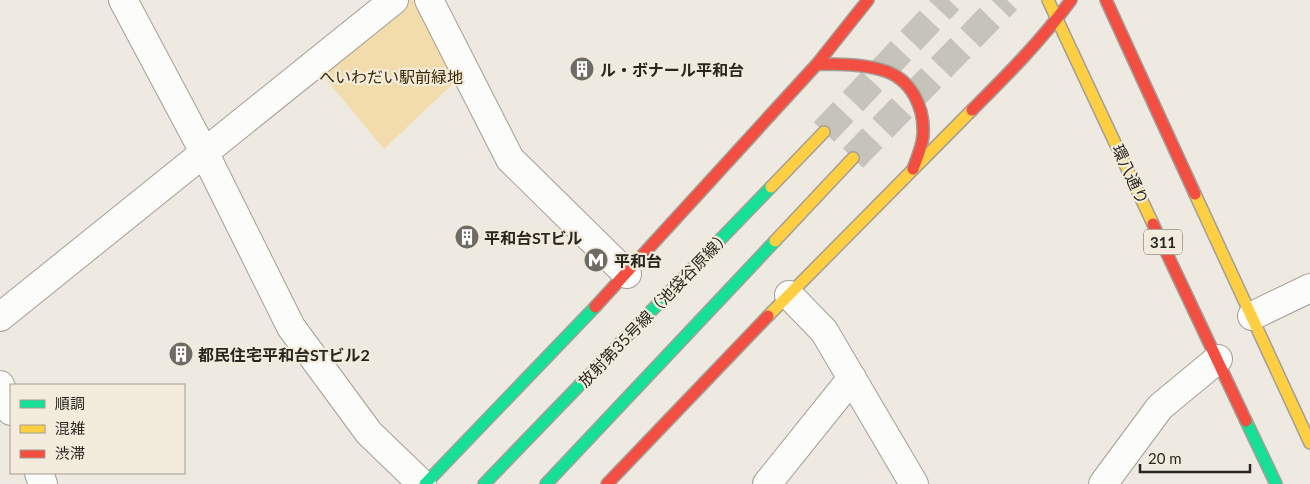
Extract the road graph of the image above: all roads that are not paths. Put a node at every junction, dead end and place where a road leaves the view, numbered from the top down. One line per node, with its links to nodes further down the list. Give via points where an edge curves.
1 (123, 0): 11 (street)
2 (394, 0): 11 (street)
3 (429, 0): 14 (street, via 510,160)
4 (868, 0): 9 (main road)
5 (1048, 0): 8 (main road, 環八通り / 311)
6 (1070, 0): 8 (main road)
7 (1106, 0): 17 (main road)
8 (1057, 18): 13 (main road, via 1016,65); 19 (main road, 環八通り / 311)
9 (817, 64): 13 (main road, via 866,66 896,75 912,88 920,105 923,138); 14 (main road)
10 (824, 132): 25 (main road, 放射第35号線（池袋谷原線）)
11 (204, 152): 18 (street); 24 (street, via 291,327 369,433)
12 (853, 158): 26 (main road)
13 (913, 170): 16 (main road)
14 (627, 274): 24 (main road)
15 (1310, 288): 17 (street)
16 (789, 295): 20 (street, via 824,331); 27 (main road)
17 (1252, 316): 23 (main road)
18 (0, 317)
19 (1218, 360): 30 (street, via 1160,407); 31 (main road, 環八通り / 311)
20 (852, 378): 28 (street); 29 (street)
21 (0, 385): 22 (street)
22 (10, 408)
23 (1310, 443)
24 (423, 484)
25 (484, 484)
26 (546, 484)
27 (607, 484)
28 (767, 484)
29 (914, 484)
30 (1103, 484)
31 (1276, 484)

